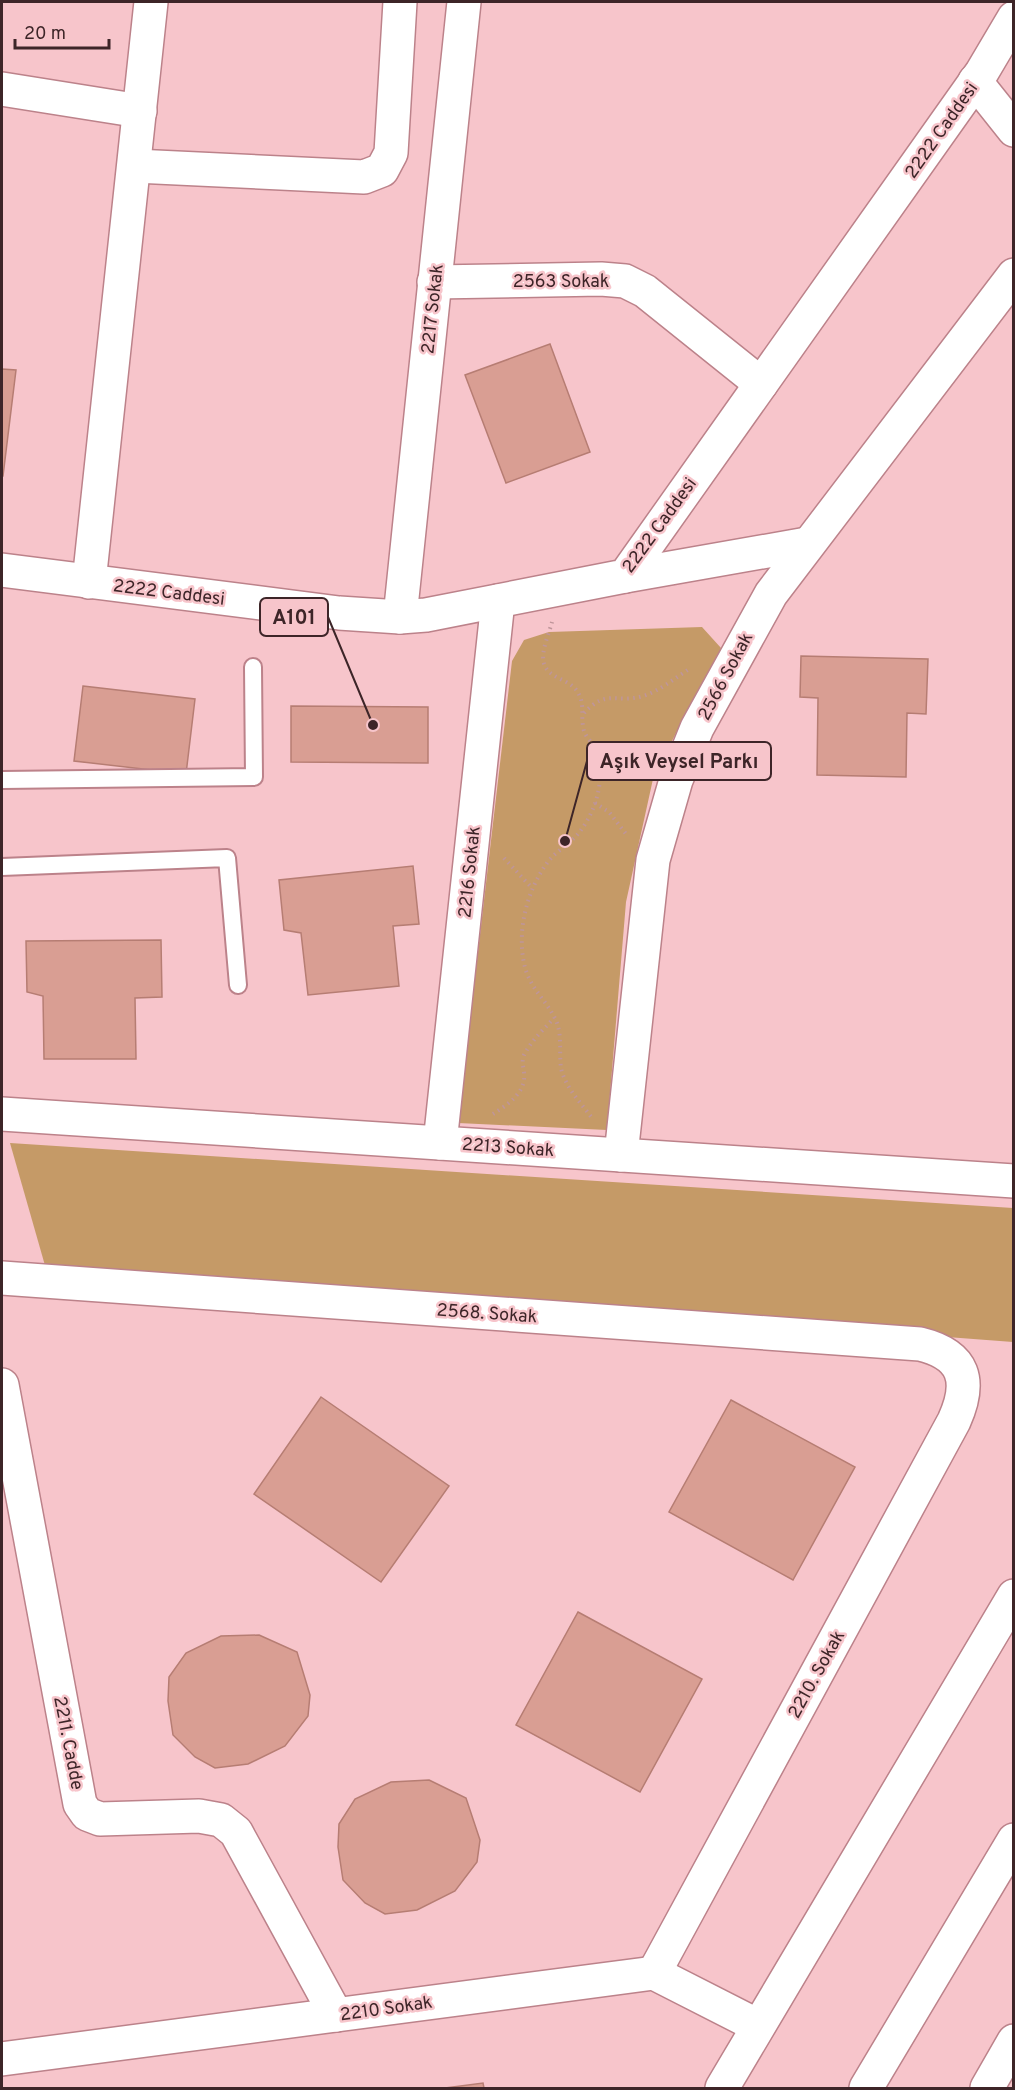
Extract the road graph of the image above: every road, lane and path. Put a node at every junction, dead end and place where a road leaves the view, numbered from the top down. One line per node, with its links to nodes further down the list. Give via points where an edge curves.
1 (151, 2): 7 (street)
2 (400, 2): 9 (street, via 391,153 382,170 364,177)
3 (464, 2): 11 (street, 2217 Sokak)
4 (1014, 18): 5 (street, 2222 Caddesi)
5 (975, 81): 8 (street); 12 (street, 2222 Caddesi)
6 (2, 89): 7 (street)
7 (140, 111): 9 (street)
8 (1014, 130)
9 (135, 166): 16 (street)
10 (1011, 280): 13 (street, 2566 Sokak)
11 (434, 282): 12 (street, 2563 Sokak, via 625,281 645,291); 19 (street, 2217 Sokak)
12 (761, 384): 15 (street, 2222 Caddesi)
13 (807, 544): 15 (street); 20 (street, 2566 Sokak, via 771,594)
14 (2, 570): 16 (street, 2222 Caddesi)
15 (625, 576): 17 (street, 2222 Caddesi)
16 (89, 582): 19 (street, 2222 Caddesi)
17 (560, 589): 18 (street, 2222 Caddesi); 22 (path, via 543,657 552,675 576,690)
18 (498, 601): 19 (street, 2222 Caddesi); 31 (street, 2216 Sokak)
19 (400, 617)
20 (730, 664): 22 (path, via 701,662 654,692 632,698 608,696 596,701); 25 (street, 2566 Sokak, via 676,780)
21 (253, 667): 23 (lane, via 254,777)
22 (584, 714): 24 (path, via 583,726 596,750 600,773)
23 (2, 780)
24 (595, 803): 25 (path, via 609,812 634,845); 28 (path, via 576,836 548,862 525,915 524,965)
25 (653, 860): 32 (street, 2566 Sokak)
26 (2, 867): 27 (lane, via 227,858)
27 (238, 985)
28 (554, 1018): 30 (path, via 524,1055 525,1076 520,1090 513,1100); 32 (path, via 562,1070 571,1091)
29 (2, 1114): 31 (street, 2213 Sokak)
30 (487, 1117)
31 (440, 1143): 32 (street, 2213 Sokak)
32 (621, 1155): 33 (street, 2213 Sokak)
33 (1014, 1181)
34 (2, 1278): 35 (street, 2568. Sokak, via 920,1344 953,1359)
35 (961, 1372): 39 (street, 2210. Sokak, via 964,1386 954,1421)
36 (2, 1385): 40 (street, 2211. Cadde, via 80,1804 87,1814 100,1819 199,1816 221,1820 236,1832)
37 (1014, 1596): 41 (street)
38 (1014, 1840): 45 (street)
39 (654, 1972): 40 (street, 2210 Sokak); 41 (street)
40 (336, 2015): 43 (street, 2210 Sokak)
41 (758, 2026): 44 (street)
42 (1014, 2041): 46 (street)
43 (2, 2059)
44 (722, 2088)
45 (866, 2088)
46 (987, 2088)

